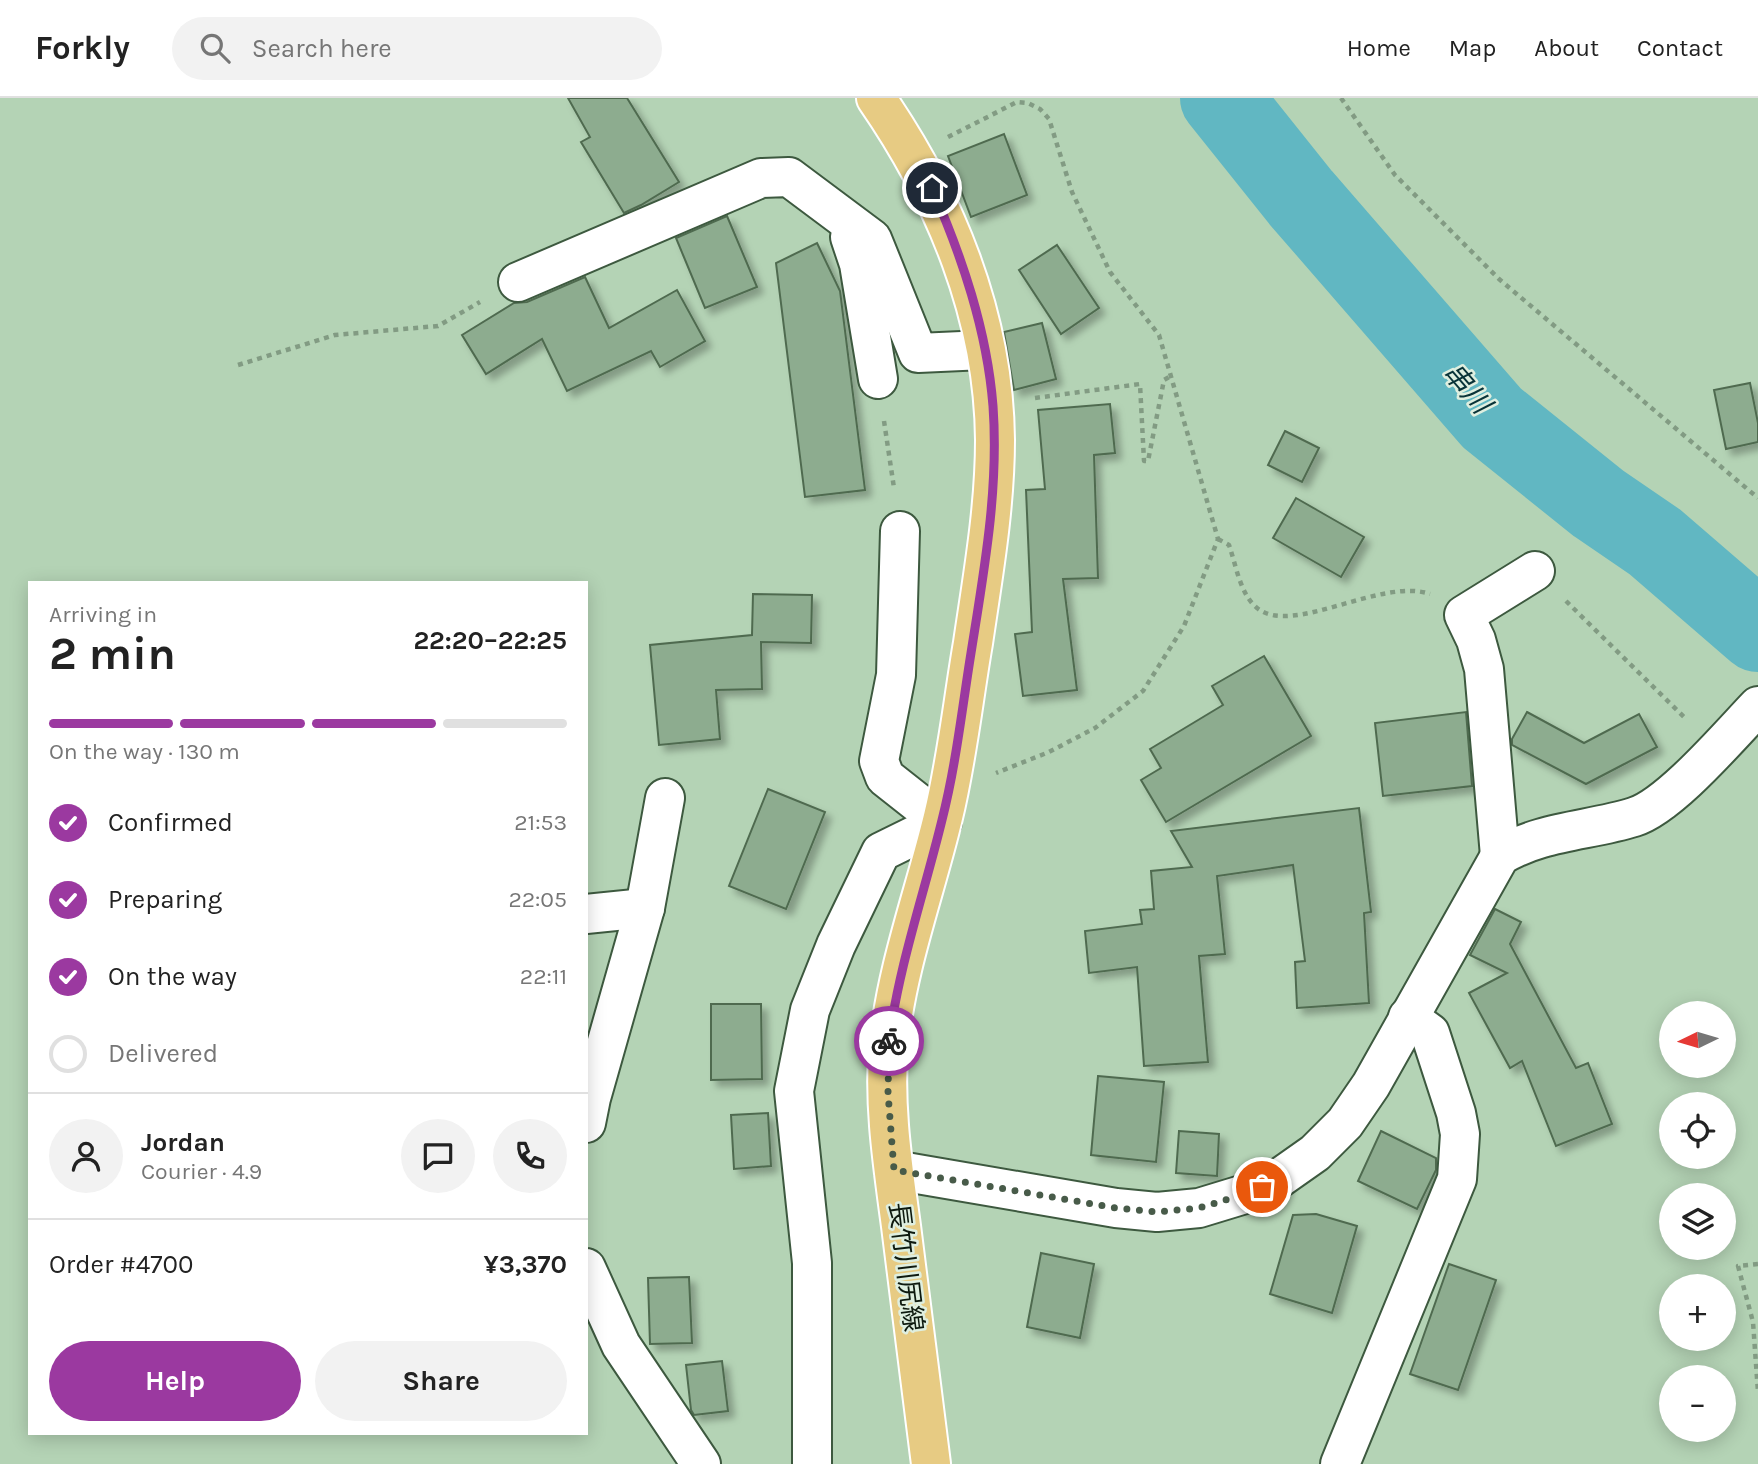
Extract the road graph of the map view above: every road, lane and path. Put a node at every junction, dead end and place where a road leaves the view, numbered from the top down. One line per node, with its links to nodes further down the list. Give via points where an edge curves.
1 (876, 98): 3 (main road, 長竹川尻線)
2 (1341, 98): 11 (path, via 1395,174 1499,279)
3 (913, 154): 6 (main road, 長竹川尻線, via 962,263); 8 (path, via 1017,102 1040,109 1049,120 1072,192 1110,272 1159,335)
4 (845, 221): 5 (street, via 789,177 761,178); 6 (street, via 872,239 918,353); 9 (street, via 859,264)
5 (518, 282): 7 (path, via 438,326 335,335)
6 (985, 350): 10 (main road, 長竹川尻線)
7 (238, 365)
8 (1171, 376): 10 (path, via 1164,380 1148,461 1144,461 1140,384); 13 (path)
9 (878, 379): 12 (path)
10 (993, 403): 20 (main road, 長竹川尻線, via 988,543)
11 (1758, 498)
12 (900, 531): 20 (street, via 895,676 879,761 885,777)
13 (1217, 539): 15 (path, via 1230,545 1244,591 1257,608 1273,616 1294,616 1390,591 1419,590 1443,598); 18 (path, via 1184,626 1143,691 1095,728)
14 (1535, 571): 15 (street); 17 (path, via 1700,733)
15 (1464, 615): 21 (street, via 1484,669)
16 (1758, 706): 17 (street)
17 (1725, 741): 21 (street, via 1669,795 1637,816 1520,843)
18 (1020, 764)
19 (665, 799): 22 (street)
20 (942, 822): 26 (main road, 長竹川尻線, via 893,1008 888,1072); 32 (street, via 881,852 810,1010 794,1091 812,1263)
21 (1500, 856): 24 (street)
22 (645, 908): 23 (street); 25 (street)
23 (588, 914)
24 (1408, 1017): 26 (street, via 1371,1085 1345,1123 1315,1153 1245,1194 1199,1208 1157,1212 1116,1208); 34 (street, via 1430,1033 1456,1113 1460,1134 1457,1179)
25 (588, 1106)
26 (894, 1170): 33 (main road, 長竹川尻線)
27 (1758, 1264): 30 (path, via 1738,1266 1753,1322)
28 (588, 1277): 29 (street)
29 (604, 1345): 31 (street)
30 (1758, 1392)
31 (701, 1464)
32 (812, 1464)
33 (932, 1464)
34 (1340, 1464)

